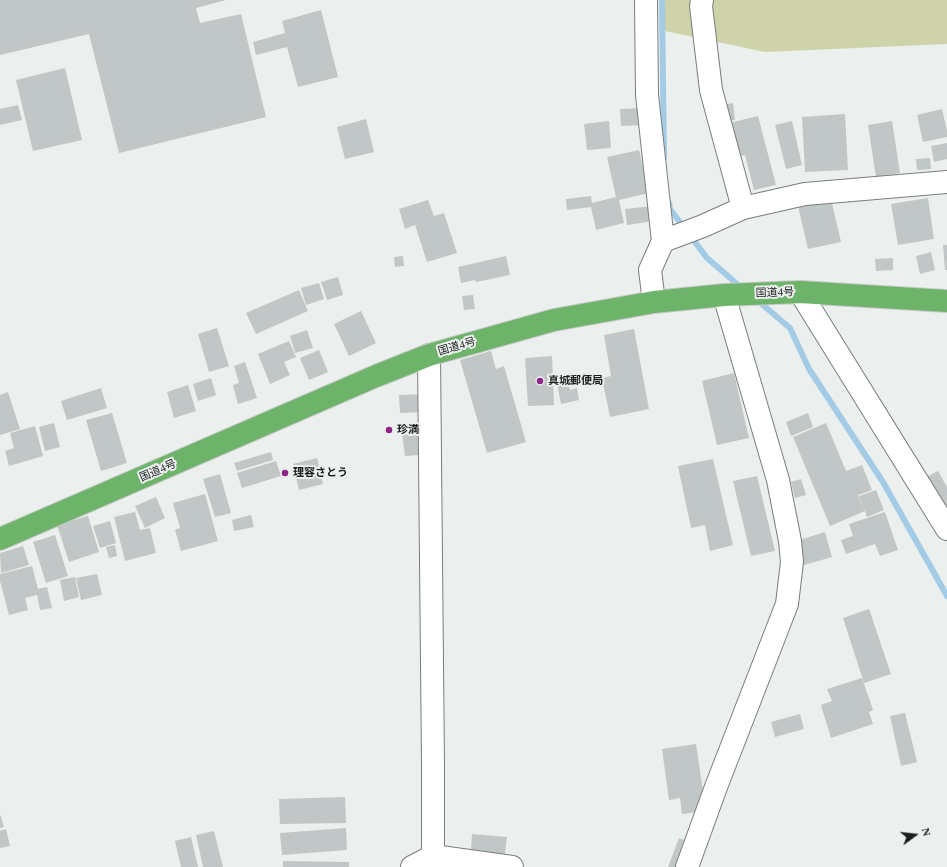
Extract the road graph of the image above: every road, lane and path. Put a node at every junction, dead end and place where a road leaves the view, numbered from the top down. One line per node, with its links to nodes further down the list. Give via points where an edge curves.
1 (646, 0): 5 (street, via 647,95)
2 (702, 0): 4 (street, via 711,90)
3 (947, 182): 4 (street, via 805,194)
4 (743, 208): 5 (street)
5 (669, 239): 9 (street, via 650,270)
6 (790, 292): 7 (highway, 国道4号); 8 (highway, 国道4号); 11 (street)
7 (728, 295): 9 (highway, 国道4号); 16 (street, via 778,480 792,562 787,604)
8 (947, 301)
9 (654, 302): 10 (highway, 国道4号, via 554,320)
10 (429, 355): 12 (highway, 国道4号); 13 (street)
11 (947, 529)
12 (0, 539)
13 (433, 856): 14 (street); 15 (street)
14 (412, 867)
15 (512, 867)
16 (687, 867)

